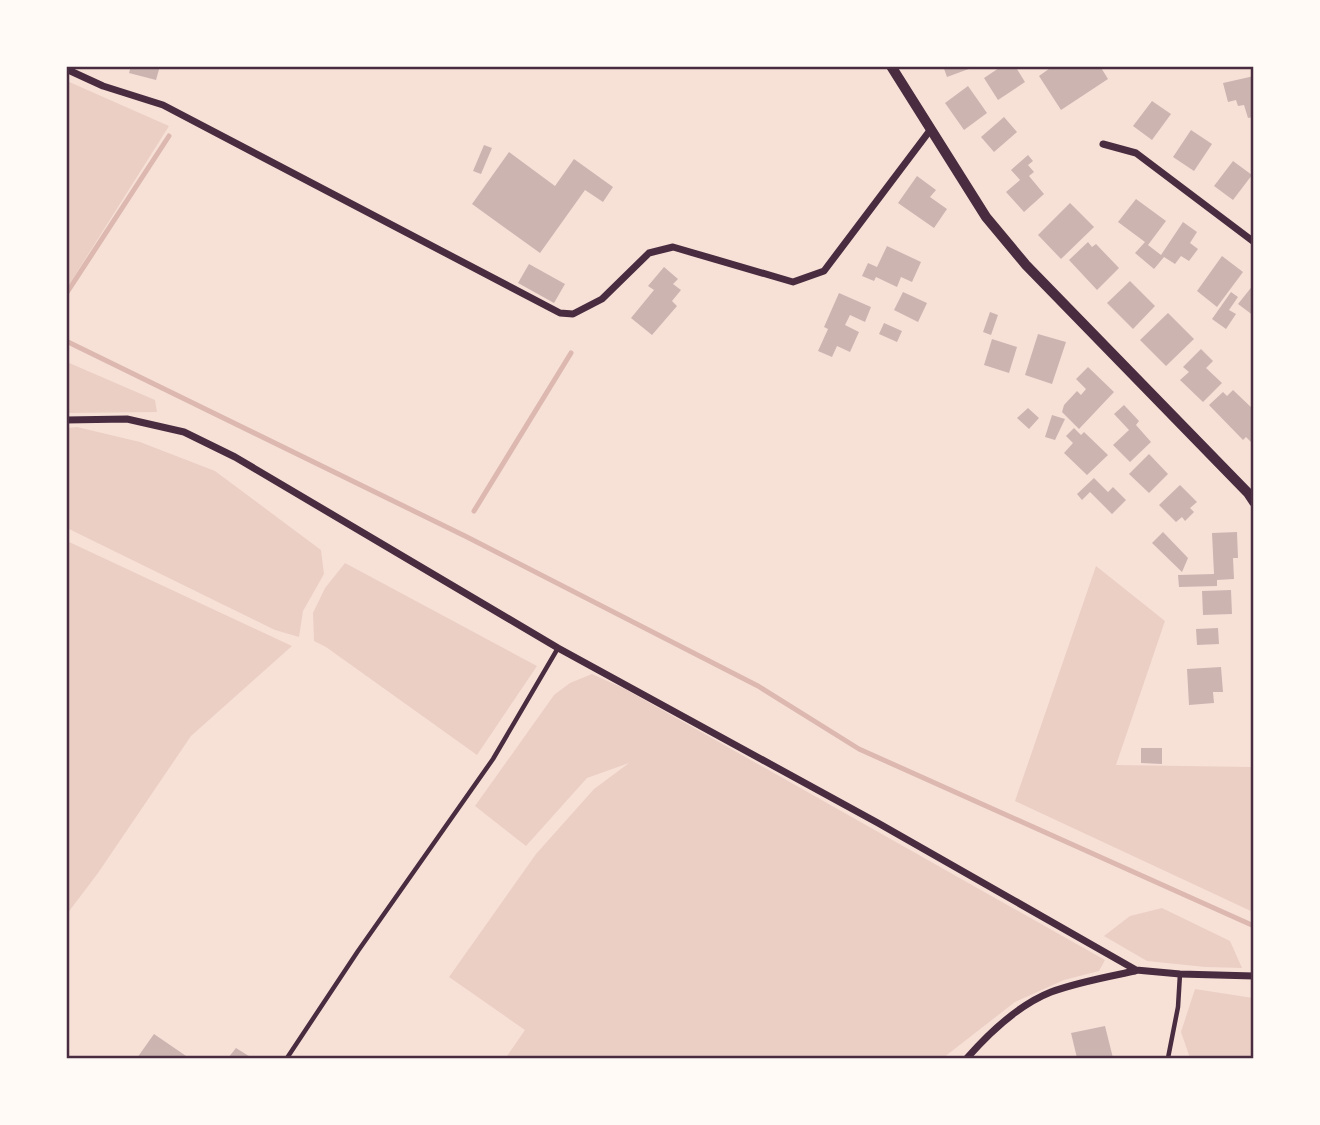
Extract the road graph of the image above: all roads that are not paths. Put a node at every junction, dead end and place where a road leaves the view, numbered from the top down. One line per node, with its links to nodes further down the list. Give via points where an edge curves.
1 (891, 66): 3 (street)
2 (66, 68): 3 (street, via 103,86 163,105 560,313 573,314 603,299 649,254 673,247 793,282 824,271)
3 (931, 129): 7 (street, via 986,217 1026,265)
4 (1103, 144): 5 (street, via 1136,153)
5 (1254, 242)
6 (66, 420): 8 (street, via 127,419 184,432 235,457)
7 (1254, 502)
8 (558, 648): 9 (street); 12 (lane, via 493,759)
9 (1136, 970): 10 (street); 13 (street, via 1049,993 989,1033)
10 (1180, 974): 11 (street); 14 (lane)
11 (1254, 976)
12 (287, 1059)
13 (967, 1059)
14 (1168, 1059)

